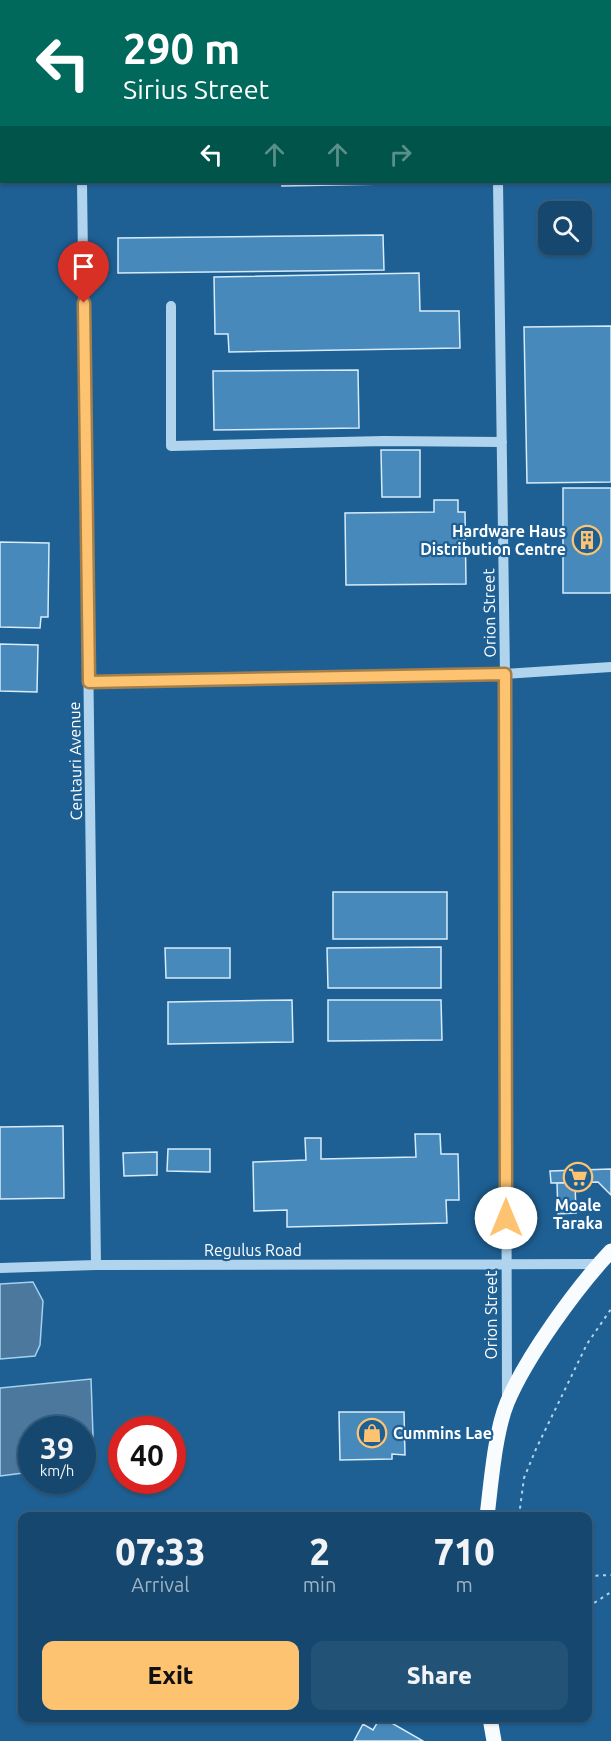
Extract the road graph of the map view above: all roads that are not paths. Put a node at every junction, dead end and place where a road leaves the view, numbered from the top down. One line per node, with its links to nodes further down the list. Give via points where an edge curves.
1 (82, 183): 7 (street, Centauri Avenue)
2 (498, 183): 4 (street, Orion Street)
3 (171, 306): 4 (street, via 171,446)
4 (502, 442): 6 (street, Orion Street)
5 (611, 667): 6 (street)
6 (505, 674): 7 (street); 11 (street, Orion Street)
7 (89, 682): 10 (street, Centauri Avenue)
8 (611, 1251): 9 (main road)
9 (598, 1264): 11 (street, Regulus Road); 13 (main road, via 538,1348)
10 (96, 1265): 11 (street, Regulus Road); 12 (street, Regulus Road)
11 (506, 1265): 13 (street, Orion Street)
12 (0, 1268)
13 (507, 1404): 14 (main road)
14 (488, 1512)
15 (491, 1722): 16 (main road)
16 (494, 1741)

